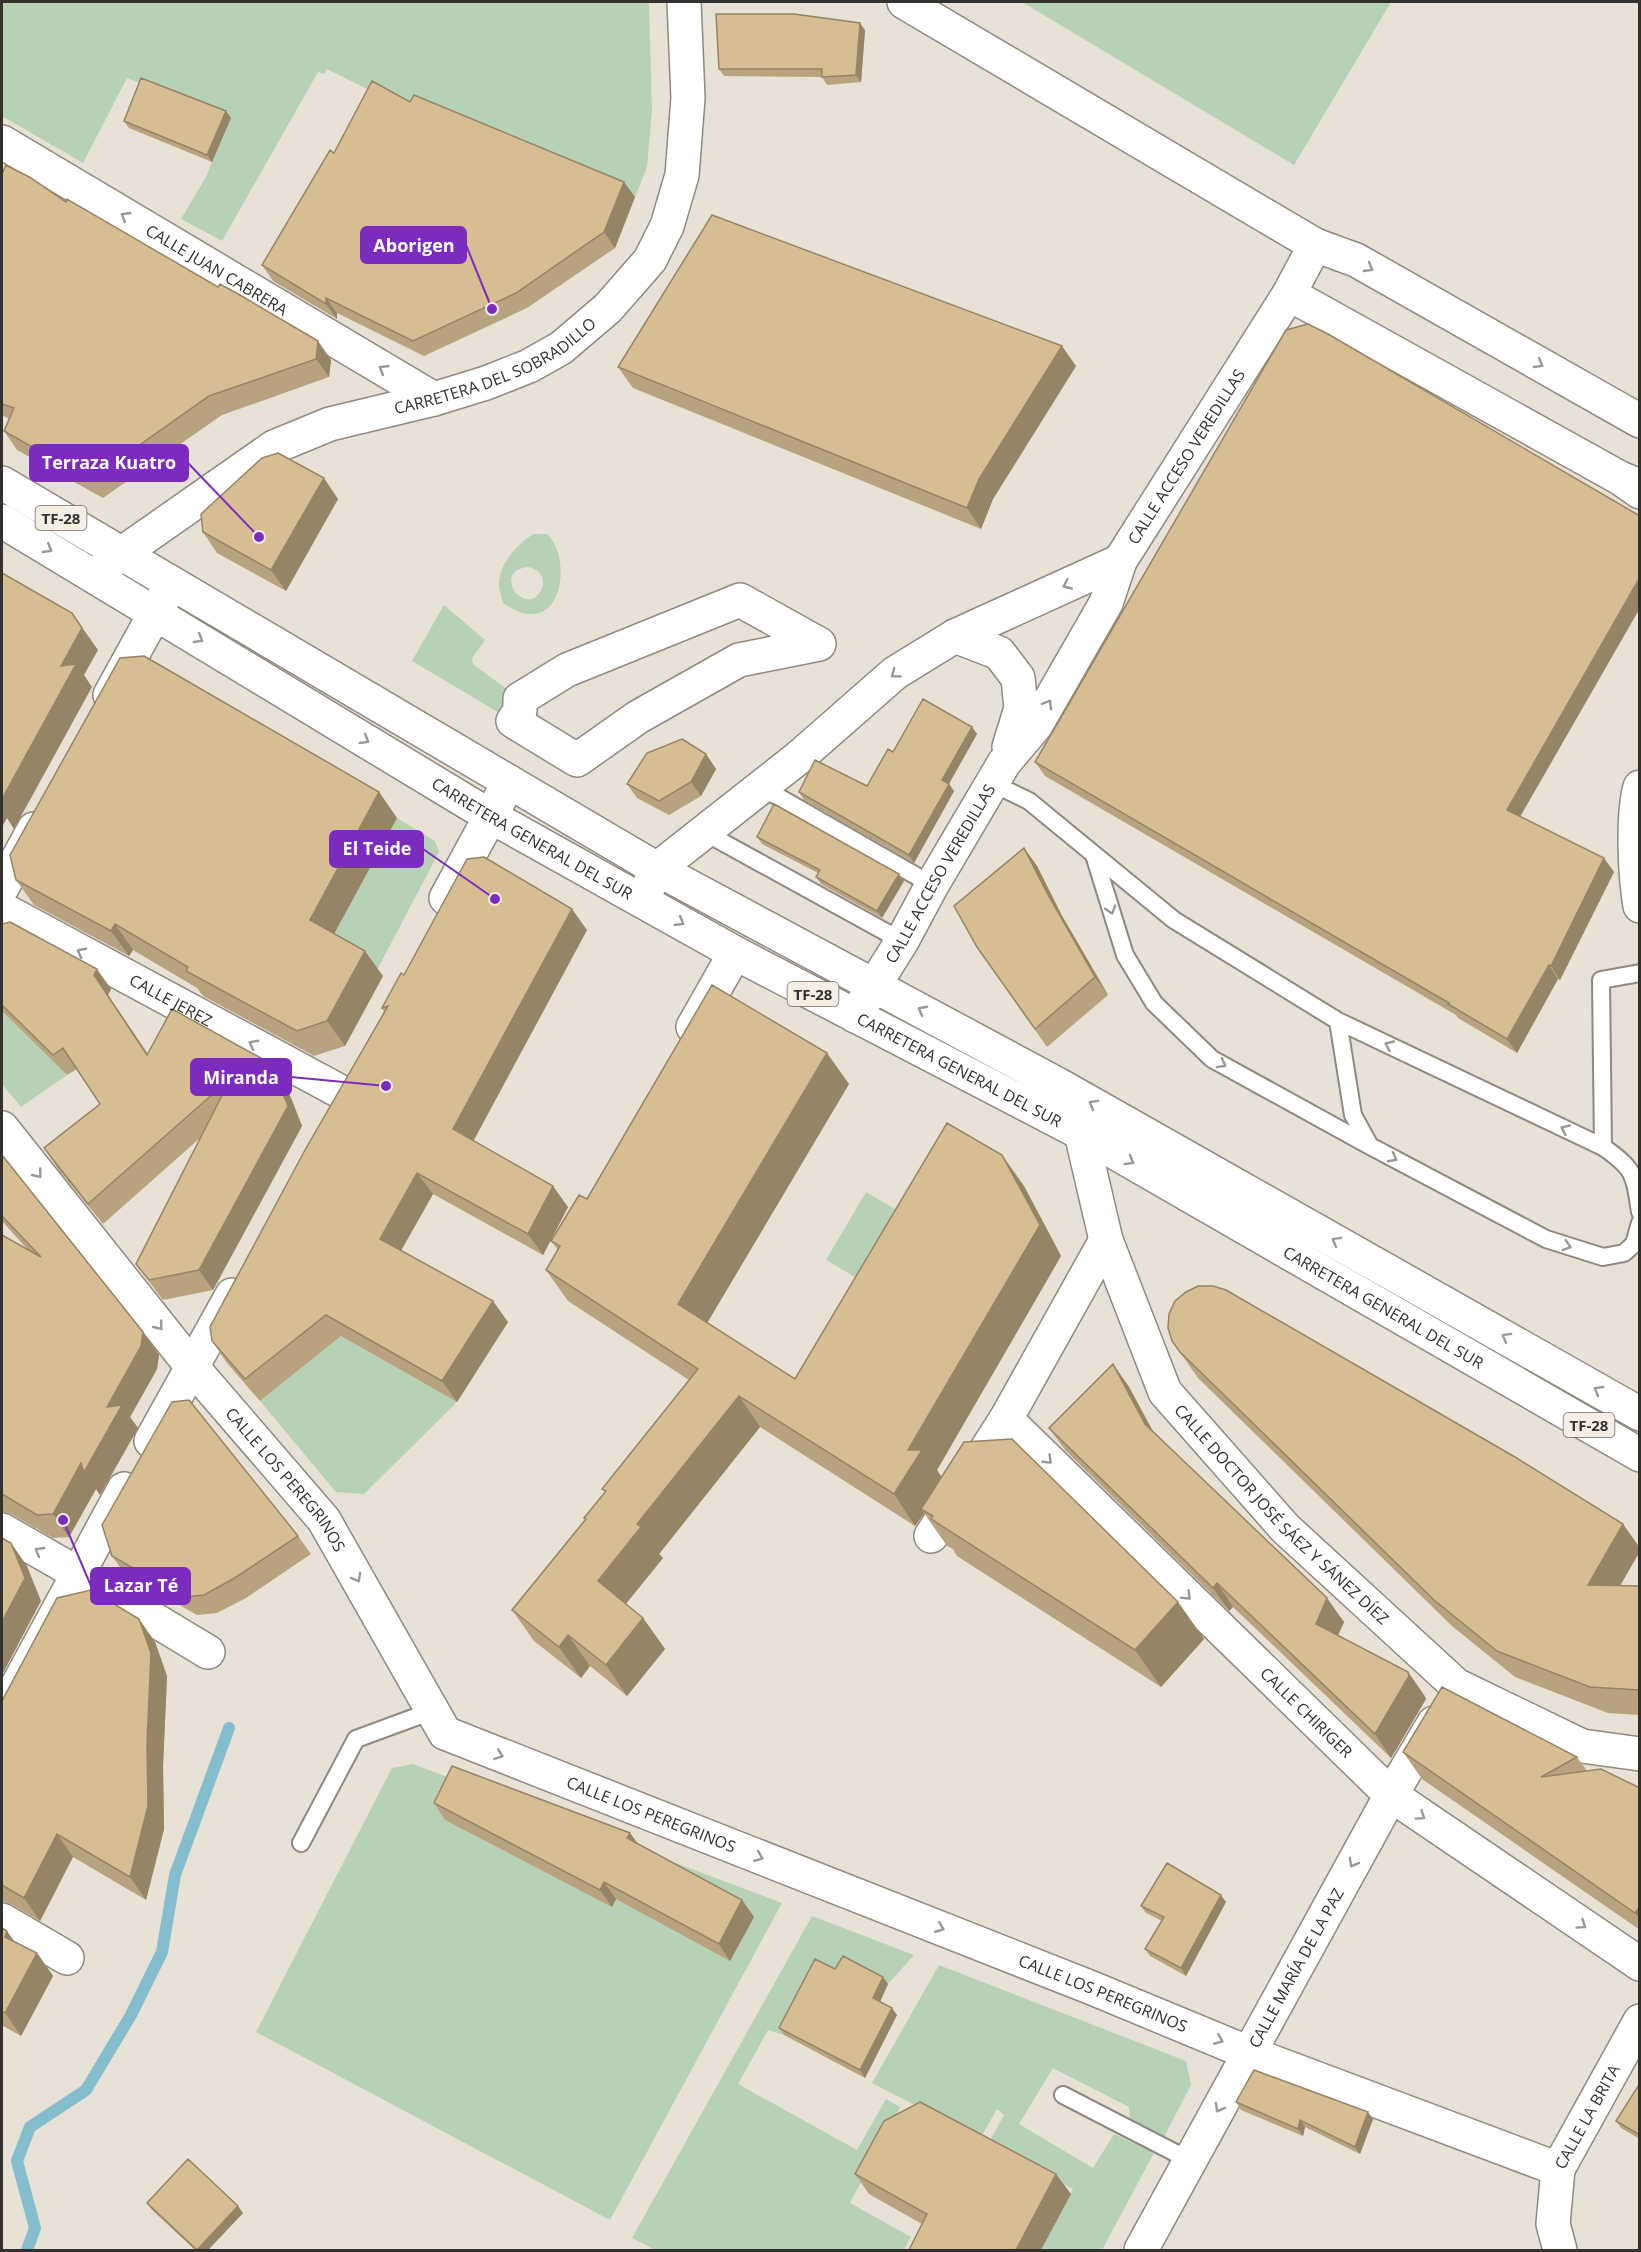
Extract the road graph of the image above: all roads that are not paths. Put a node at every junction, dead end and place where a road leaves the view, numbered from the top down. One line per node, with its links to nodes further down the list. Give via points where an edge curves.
1 (684, 2): 6 (street, CARRETERA DEL SOBRADILLO, via 688,98 682,175 667,226 650,260 608,308 561,348 529,366)
2 (904, 2): 4 (street)
3 (2, 142): 6 (street, CALLE JUAN CABRERA, one-way to 3)
4 (1315, 245): 5 (street, CALLE ACCESO VEREDILLAS); 7 (street, one-way to 7, via 1356,260)
5 (1289, 294): 9 (street); 12 (street, CALLE ACCESO VEREDILLAS)
6 (434, 399): 11 (street, CARRETERA DEL SOBRADILLO, via 330,424 274,447)
7 (1640, 421)
8 (2, 483): 11 (street, CARRETERA GENERAL DEL SUR / TF-28)
9 (1633, 486)
10 (2, 521): 13 (street, CARRETERA GENERAL DEL SUR / TF-28, one-way to 13)
11 (121, 554): 13 (street, CARRETERA DEL SOBRADILLO); 14 (street, CARRETERA GENERAL DEL SUR / TF-28)
12 (1120, 561): 17 (street, one-way to 17); 19 (street, CALLE ACCESO VEREDILLAS, one-way to 12, via 1036,725 1106,603)
13 (95, 576): 16 (street, CARRETERA GENERAL DEL SUR / TF-28)
14 (172, 583): 16 (street); 20 (street, CARRETERA GENERAL DEL SUR / TF-28)
15 (740, 600): 15 (street, via 819,644 739,660 638,717 577,760 513,722 520,711 520,699 567,670)
16 (156, 614): 18 (street); 24 (street, CARRETERA GENERAL DEL SUR / TF-28, one-way to 24)
17 (955, 636): 19 (street, via 999,653 1018,678 1021,708); 21 (street, one-way to 21, via 895,673)
18 (93, 725)
19 (998, 773): 26 (lane); 28 (street, CALLE ACCESO VEREDILLAS)
20 (509, 782): 24 (street); 27 (street, CARRETERA GENERAL DEL SUR / TF-28)
21 (761, 787): 25 (street); 28 (lane)
22 (1640, 787): 31 (street, via 1636,801)
23 (47, 807): 29 (street)
24 (490, 816): 30 (street, CARRETERA GENERAL DEL SUR / TF-28); 33 (street)
25 (704, 832): 27 (street); 34 (lane)
26 (1094, 854): 39 (lane, via 1173,920); 46 (lane, one-way to 46, via 1125,955 1154,1003 1212,1059)
27 (657, 869): 30 (street); 37 (street, CARRETERA GENERAL DEL SUR / TF-28)
28 (932, 885): 34 (street, CALLE ACCESO VEREDILLAS)
29 (2, 888)
30 (642, 900): 35 (street, CARRETERA GENERAL DEL SUR / TF-28, one-way to 35)
31 (1640, 906)
32 (2, 909): 42 (street, CALLE JEREZ, one-way to 32)
33 (429, 928)
34 (902, 942): 37 (street, CALLE ACCESO VEREDILLAS)
35 (735, 953): 38 (street, CARRETERA GENERAL DEL SUR / TF-28); 40 (street)
36 (1640, 973): 47 (lane, via 1601,980)
37 (874, 985): 38 (street, CALLE ACCESO VEREDILLAS); 53 (street, CARRETERA GENERAL DEL SUR / TF-28, one-way to 37, via 1049,1079)
38 (855, 1016): 45 (street, CARRETERA GENERAL DEL SUR / TF-28)
39 (1338, 1021): 46 (lane, via 1353,1115); 47 (lane, one-way to 39)
40 (677, 1055)
41 (358, 1061): 42 (street)
42 (341, 1092): 43 (street)
43 (325, 1123)
44 (2, 1128): 52 (street, CALLE LOS PEREGRINOS, one-way to 52)
45 (1081, 1133): 50 (street, CALLE DOCTOR JOSÉ SÁEZ Y SÁNEZ DÍEZ); 55 (street, CARRETERA GENERAL DEL SUR / TF-28, one-way to 55)
46 (1370, 1146): 49 (lane, one-way to 49, via 1546,1239 1603,1257 1624,1253 1634,1244)
47 (1603, 1147): 48 (lane, via 1624,1162 1635,1180)
48 (1640, 1212)
49 (1640, 1223)
50 (1106, 1240): 54 (street); 60 (street, CALLE DOCTOR JOSÉ SÁEZ Y SÁNEZ DÍEZ, via 1165,1392 1285,1528)
51 (248, 1266): 52 (street)
52 (193, 1368): 58 (street); 61 (street, CALLE LOS PEREGRINOS, one-way to 61, via 324,1520)
53 (1640, 1414)
54 (1006, 1419): 57 (street); 64 (street, CALLE CHIRIGER, one-way to 64)
55 (1640, 1455)
56 (2, 1530): 58 (street, one-way to 56)
57 (932, 1536)
58 (77, 1573): 59 (street); 62 (street)
59 (208, 1652)
60 (1456, 1685): 63 (street, CALLE DOCTOR JOSÉ SÁEZ Y SÁNEZ DÍEZ, via 1582,1746); 64 (street, CALLE MARÍA DE LA PAZ)
61 (432, 1712): 65 (lane, via 356,1739); 70 (street, CALLE LOS PEREGRINOS, one-way to 70, via 445,1733)
62 (2, 1714)
63 (1640, 1754)
64 (1391, 1795): 68 (street, CALLE CHIRIGER, one-way to 68); 70 (street, CALLE MARÍA DE LA PAZ, one-way to 70)
65 (301, 1843)
66 (2, 1920): 67 (street)
67 (67, 1958)
68 (1640, 1964)
69 (1640, 2021): 73 (street, CALLE LA BRITA)
70 (1249, 2053): 72 (street, CALLE MARÍA DE LA PAZ, one-way to 72); 73 (street, CALLE LOS PEREGRINOS)
71 (1063, 2095): 72 (lane)
72 (1191, 2161): 74 (street, CALLE MARÍA DE LA PAZ)
73 (1558, 2169): 75 (street, CALLE LA BRITA, via 1553,2224)
74 (1141, 2250)
75 (1560, 2250)

